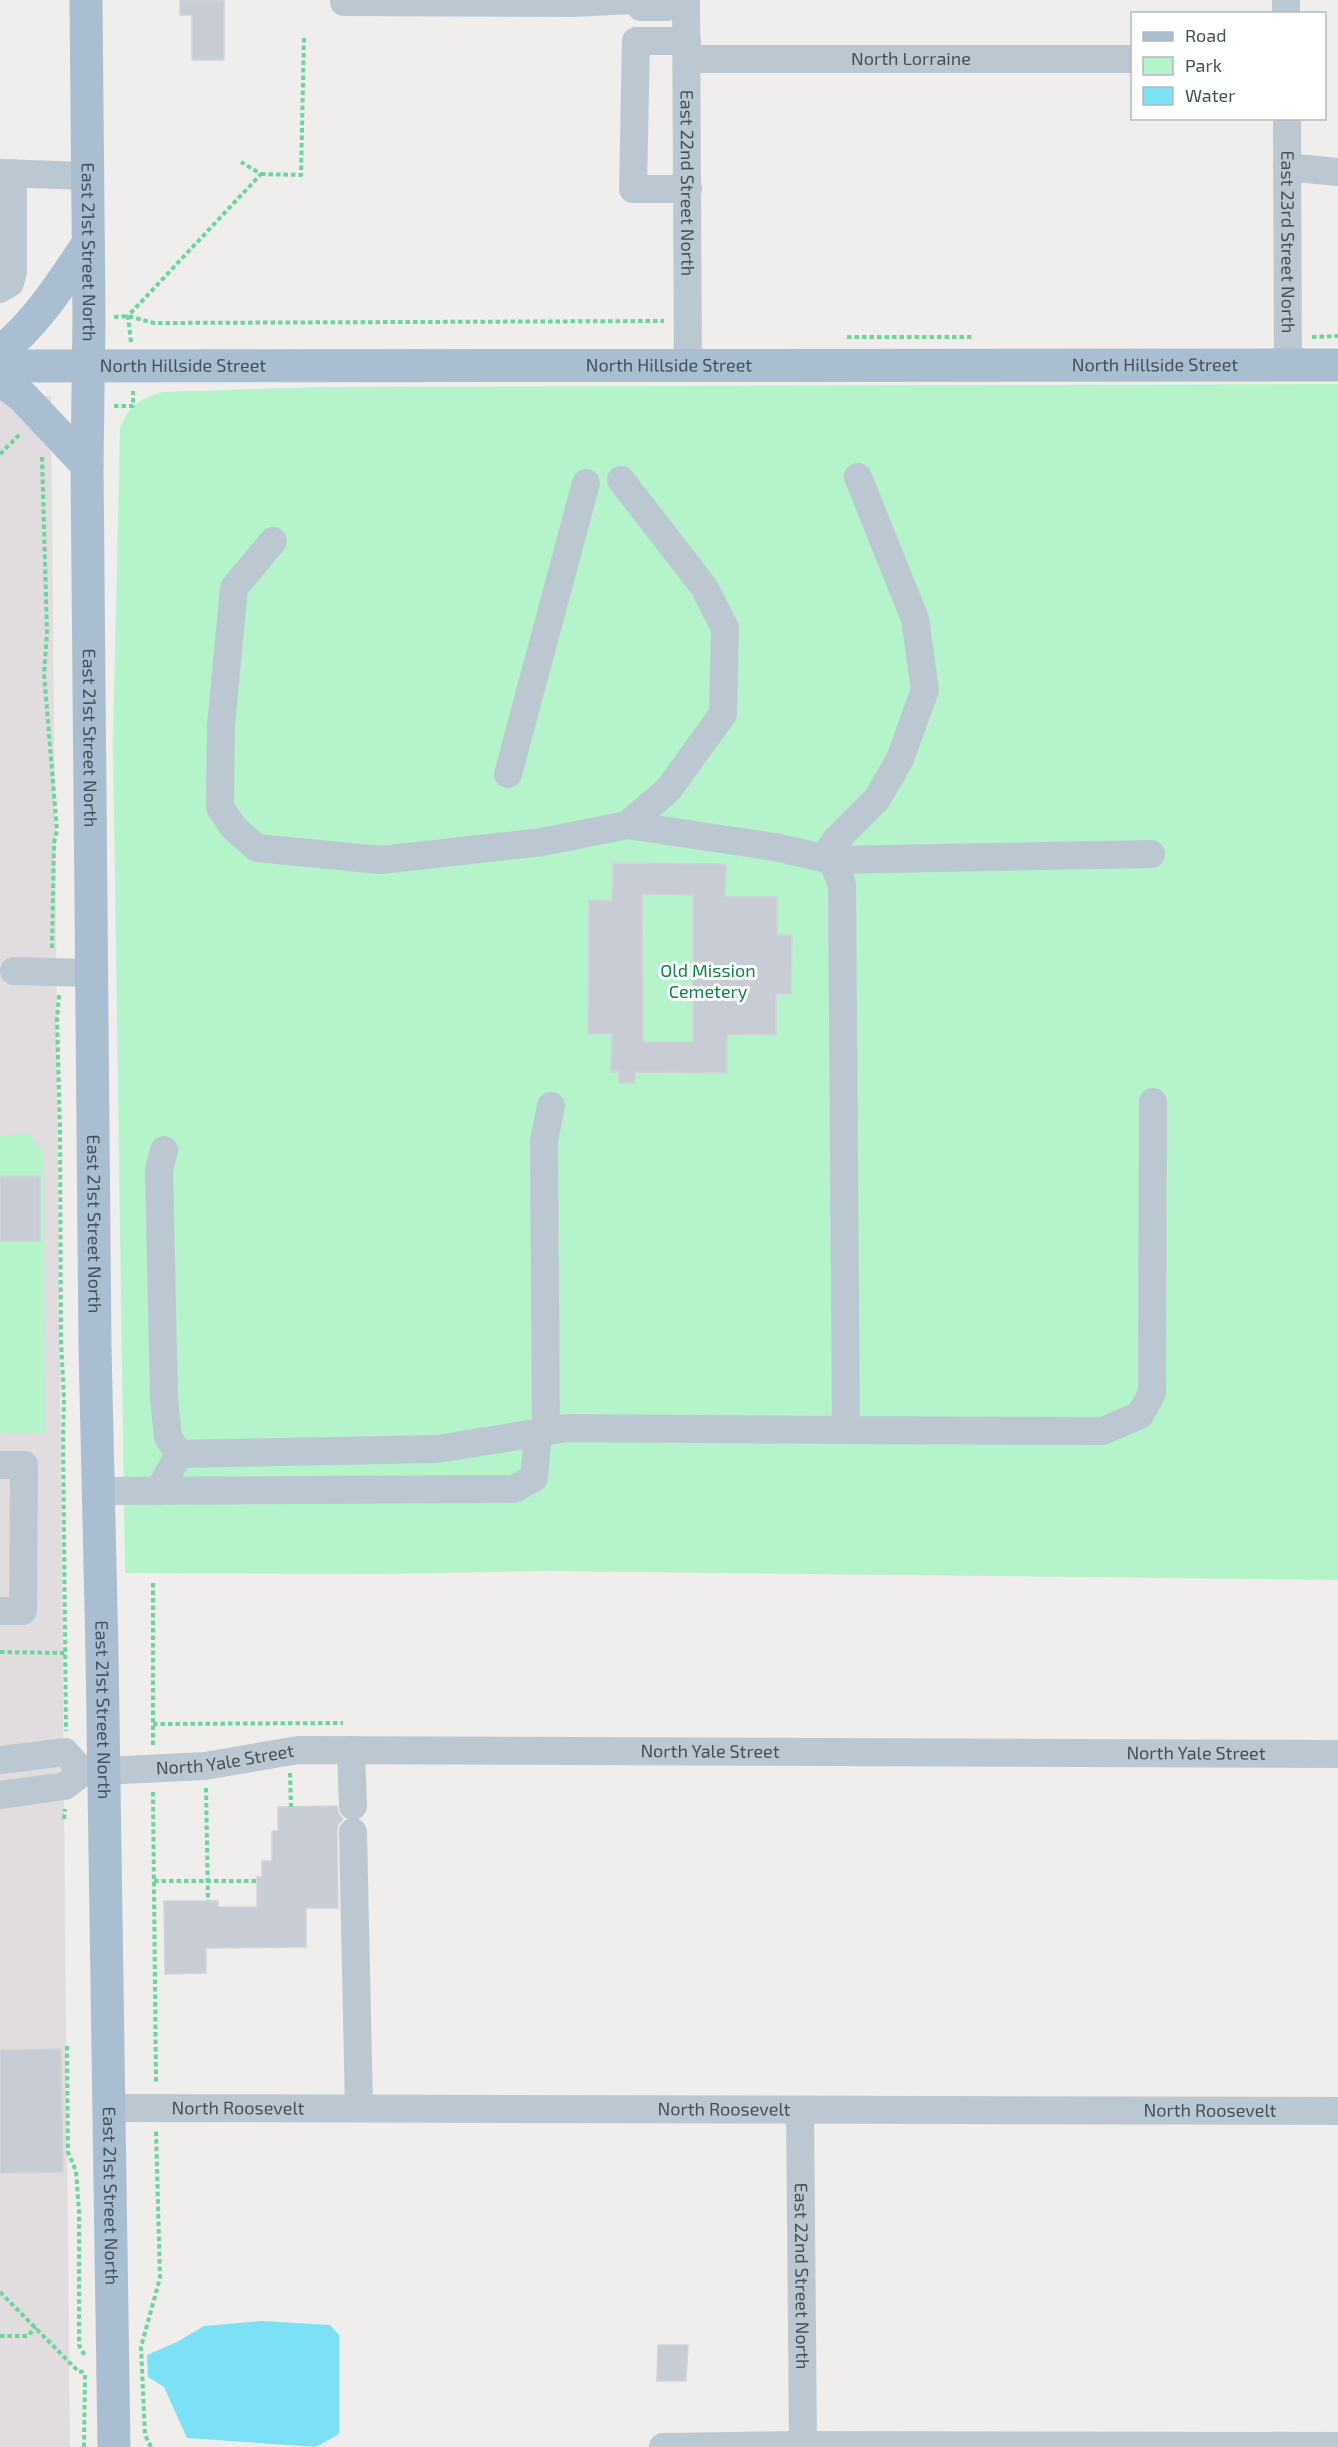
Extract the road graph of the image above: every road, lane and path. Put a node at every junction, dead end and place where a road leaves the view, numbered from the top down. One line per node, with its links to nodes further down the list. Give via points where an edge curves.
1 (86, 0): 16 (main road, East 21st Street North)
2 (344, 0): 5 (street)
3 (673, 0): 5 (street, via 667,7 641,7)
4 (686, 0): 8 (street, East 22nd Street North)
5 (630, 1): 7 (street)
6 (304, 35): 15 (path, via 301,175)
7 (636, 41): 8 (street, North Lorraine); 17 (street, via 633,189)
8 (687, 50): 9 (street, North Lorraine); 17 (street, East 22nd Street North)
9 (1131, 59)
10 (1287, 120): 12 (street, East 23rd Street North)
11 (242, 162): 15 (path)
12 (1287, 167): 13 (street); 24 (street, East 23rd Street North)
13 (1338, 172)
14 (7, 173): 16 (street); 19 (street, via 13,272 10,283)
15 (261, 174): 20 (path, via 128,316 153,323)
16 (87, 176): 18 (main road, East 21st Street North)
17 (688, 189): 20 (street, East 22nd Street North)
18 (88, 244): 25 (main road, via 39,313); 26 (main road, East 21st Street North)
19 (0, 289)
20 (688, 320): 27 (street, East 22nd Street North)
21 (1338, 336): 24 (path)
22 (836, 337): 23 (path)
23 (975, 337)
24 (1288, 351): 27 (main road, North Hillside Street); 28 (main road, North Hillside Street)
25 (0, 352)
26 (87, 365): 27 (main road, North Hillside Street); 29 (main road, North Hillside Street); 34 (main road, East 21st Street North)
27 (688, 365)
28 (1338, 365)
29 (0, 366)
30 (0, 379): 34 (main road, via 23,397)
31 (23, 430): 32 (path)
32 (30, 440)
33 (36, 449): 44 (path, via 43,458 47,633 44,674 57,831 52,950)
34 (87, 465): 45 (main road, East 21st Street North)
35 (858, 477): 42 (street, via 915,619 925,690 900,759 877,799 836,840)
36 (621, 480): 40 (street, via 704,587 725,628 723,714 668,790)
37 (586, 483): 39 (street)
38 (273, 541): 40 (street, via 234,588 221,725 220,807 233,827 257,848 381,860 542,842)
39 (508, 774)
40 (627, 825): 42 (street)
41 (1151, 854): 42 (street)
42 (828, 859): 49 (street, via 842,884)
43 (14, 971): 44 (street)
44 (56, 972): 45 (street); 58 (path)
45 (92, 973): 53 (main road, East 21st Street North)
46 (1153, 1102): 49 (street, via 1152,1393 1140,1415 1103,1431)
47 (551, 1106): 50 (street, via 544,1141)
48 (164, 1150): 51 (street, via 159,1170 164,1399 168,1437)
49 (846, 1430): 50 (street, via 567,1428)
50 (542, 1433): 51 (street, via 437,1449); 54 (street, via 534,1478 514,1489)
51 (179, 1454): 54 (street)
52 (0, 1465): 56 (street, via 24,1465 22,1611)
53 (98, 1491): 54 (street); 65 (main road, East 21st Street North)
54 (159, 1491)
55 (153, 1583): 59 (path)
56 (0, 1611)
57 (0, 1652): 58 (path)
58 (64, 1653): 60 (path, via 66,1731)
59 (153, 1724): 61 (path); 64 (path)
60 (55, 1733)
61 (347, 1736): 62 (street, North Yale Street); 64 (street, North Yale Street, via 205,1766); 75 (street, via 353,1819)
62 (1338, 1754)
63 (0, 1760): 65 (street, via 65,1752)
64 (153, 1769): 65 (street, North Yale Street); 68 (path)
65 (94, 1772): 67 (street, North Yale Street, via 65,1786); 73 (main road, East 21st Street North)
66 (206, 1784): 69 (path)
67 (0, 1795)
68 (154, 1881): 69 (path); 74 (path)
69 (207, 1881): 70 (path); 71 (path)
70 (257, 1881)
71 (208, 1900)
72 (67, 2046): 81 (path, via 68,2152 76,2170 78,2201 79,2345)
73 (109, 2108): 74 (street, North Roosevelt); 81 (main road, East 21st Street North)
74 (156, 2108): 75 (street, North Roosevelt); 86 (path, via 160,2278 141,2347 145,2434)
75 (359, 2108): 76 (street, North Roosevelt)
76 (800, 2110): 77 (street, North Roosevelt); 82 (street, East 22nd Street North)
77 (1338, 2111)
78 (0, 2292): 79 (path)
79 (36, 2327): 80 (path, via 28,2336); 81 (path, via 79,2372)
80 (0, 2336)
81 (99, 2371): 84 (path); 85 (main road, East 21st Street North)
82 (803, 2445): 83 (street); 87 (street)
83 (1338, 2446)
84 (84, 2447)
85 (114, 2447)
86 (151, 2447)
87 (663, 2447)

